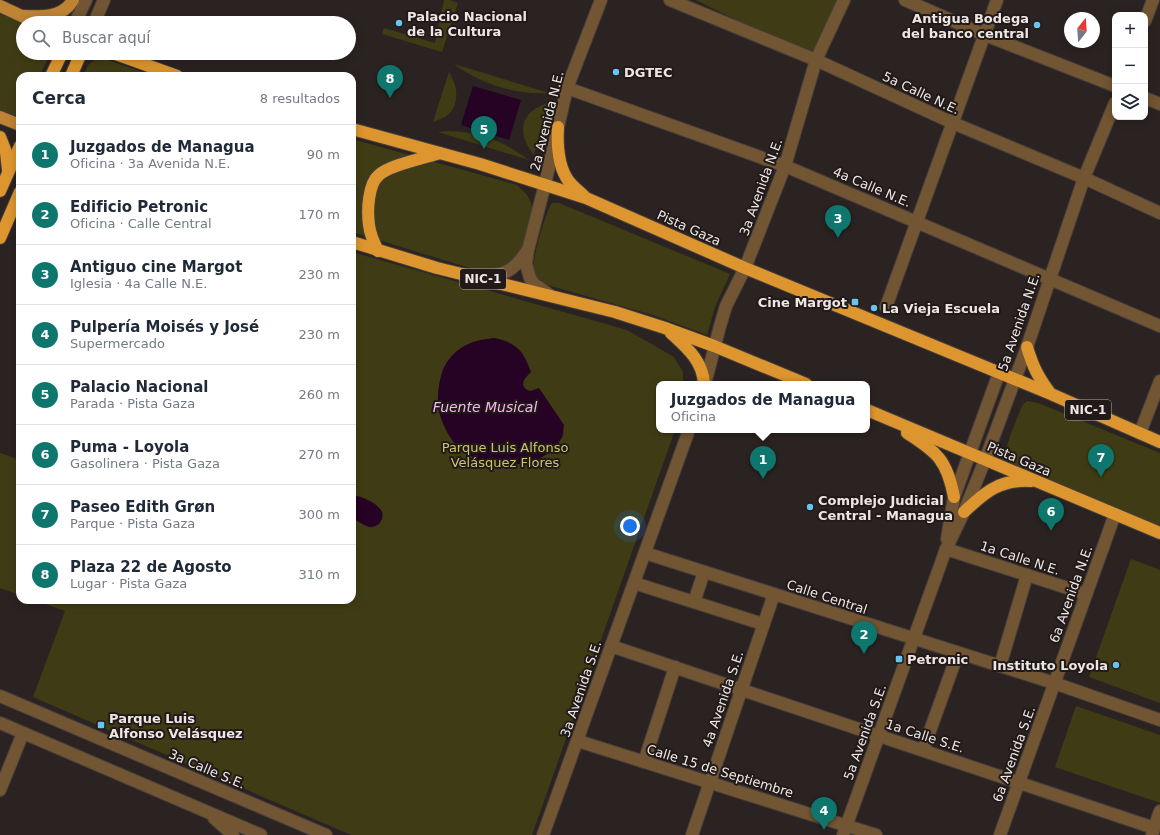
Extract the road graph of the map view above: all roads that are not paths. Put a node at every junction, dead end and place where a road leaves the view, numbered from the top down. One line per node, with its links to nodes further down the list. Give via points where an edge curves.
1 (73, 0): 13 (main road, via 69,6)
2 (86, 0): 14 (street)
3 (104, 0): 15 (street)
4 (601, 0): 25 (street, 2a Avenida N.E.)
5 (670, 0): 20 (street, 5a Calle N.E.)
6 (844, 0): 20 (street, 3a Avenida N.E.)
7 (905, 0): 16 (street)
8 (998, 0): 16 (street)
9 (1153, 0): 11 (street)
10 (0, 6): 12 (main road)
11 (1148, 13)
12 (22, 16)
13 (44, 16)
14 (78, 16)
15 (97, 16)
16 (985, 35): 24 (street); 30 (street)
17 (59, 60): 21 (highway)
18 (78, 60): 22 (highway)
19 (132, 60): 23 (highway)
20 (816, 60): 30 (street, 5a Calle N.E.); 37 (street, 3a Avenida N.E.)
21 (53, 72)
22 (73, 72)
23 (166, 72)
24 (1112, 85)
25 (567, 88): 32 (street, 2a Avenida N.E.); 37 (street, 4a Calle N.E.)
26 (1148, 99): 27 (street)
27 (1160, 104)
28 (1112, 110): 39 (street, 5a Avenida N.E.)
29 (0, 118): 31 (main road)
30 (953, 123): 39 (street, 5a Calle N.E.); 45 (street)
31 (16, 124)
32 (558, 127): 40 (street, 2a Avenida N.E.); 42 (highway, via 561,166 566,178)
33 (356, 130): 35 (highway, Pista Gaza / NIC-1)
34 (0, 137): 38 (highway, via 7,156)
35 (440, 153): 40 (highway, Pista Gaza / NIC-1); 49 (highway, via 397,166 375,179 369,197 369,225)
36 (16, 155): 38 (highway)
37 (785, 166): 45 (street, 4a Calle N.E.); 50 (street, 3a Avenida N.E.)
38 (8, 173): 41 (highway)
39 (1084, 178): 44 (street, 5a Calle N.E.); 52 (street, 5a Avenida N.E.)
40 (545, 184): 42 (highway, Pista Gaza / NIC-1); 48 (street, 2a Avenida N.E.)
41 (0, 191)
42 (586, 198): 50 (highway, Pista Gaza / NIC-1)
43 (16, 201): 46 (highway)
44 (1160, 213)
45 (917, 222): 52 (street, 4a Calle N.E.); 54 (street)
46 (0, 238)
47 (356, 243): 49 (highway, NIC-1)
48 (528, 250): 51 (street, 2a Avenida N.E., via 512,270); 53 (street, 2a Avenida N.E., via 526,264 530,278 534,284)
49 (378, 251): 51 (highway, NIC-1)
50 (745, 268): 57 (street, 3a Avenida N.E., via 726,306); 59 (highway, Pista Gaza / NIC-1)
51 (480, 278): 53 (highway, NIC-1)
52 (1049, 279): 55 (street, 4a Calle N.E.); 58 (street, 5a Avenida N.E.)
53 (552, 296): 56 (highway, NIC-1)
54 (886, 307)
55 (1160, 326)
56 (665, 328): 57 (highway, NIC-1); 60 (highway, via 685,346 698,363)
57 (714, 346): 61 (street, 3a Avenida N.E.); 62 (highway, NIC-1)
58 (1027, 347): 59 (street, 5a Avenida N.E.); 64 (highway, via 1032,366)
59 (1007, 376): 64 (highway, Pista Gaza / NIC-1); 70 (street, 5a Avenida N.E.); 71 (street, 5a Avenida N.E.)
60 (704, 381)
61 (705, 381)
62 (799, 381)
63 (1160, 381): 68 (street)
64 (1051, 394): 68 (highway, Pista Gaza / NIC-1)
65 (870, 411): 66 (highway, Pista Gaza)
66 (882, 417): 70 (highway, Pista Gaza); 73 (highway, via 930,448 940,458 948,471)
67 (688, 433): 78 (street)
68 (1140, 433): 69 (highway, Pista Gaza / NIC-1)
69 (1160, 442)
70 (970, 453): 71 (highway, Pista Gaza); 73 (street, 5a Avenida N.E.)
71 (985, 460): 72 (highway, Pista Gaza); 74 (street, 5a Avenida N.E.)
72 (1041, 483): 74 (highway, via 1015,481 999,485 986,492); 75 (highway, Pista Gaza)
73 (954, 496): 77 (street, 5a Avenida N.E.)
74 (964, 512): 77 (street, 5a Avenida N.E.)
75 (1115, 514): 76 (highway, Pista Gaza); 83 (street, 6a Avenida N.E.)
76 (1160, 533)
77 (946, 548): 80 (street, 1a Calle N.E.); 86 (street, 5a Avenida N.E.)
78 (645, 552): 79 (street, Calle Central); 81 (street, 3a Avenida S.E.)
79 (704, 572): 82 (street, Calle Central); 84 (street)
80 (1027, 575): 83 (street, 1a Calle N.E.); 89 (street)
81 (634, 583): 84 (street); 87 (street, 3a Avenida S.E.)
82 (774, 594): 85 (street, 4a Avenida S.E.); 86 (street, Calle Central)
83 (1086, 594): 91 (street, 6a Avenida N.E.)
84 (694, 602): 85 (street)
85 (764, 624): 92 (street, 4a Avenida S.E.)
86 (914, 639): 88 (street, Calle Central); 97 (street, 5a Avenida S.E.)
87 (612, 646): 90 (street, 1a Calle S.E.); 98 (street, 3a Avenida S.E.)
88 (958, 653): 89 (street, Calle Central); 99 (street)
89 (1000, 666): 91 (street, Calle Central)
90 (675, 667): 92 (street, 1a Calle S.E.); 100 (street)
91 (1054, 684): 94 (street, Calle Central); 102 (street, 6a Avenida S.E.)
92 (741, 689): 97 (street, 1a Calle S.E.); 101 (street, 4a Avenida S.E.)
93 (0, 696): 112 (street, 3a Calle S.E.)
94 (1160, 720)
95 (0, 724): 96 (street)
96 (23, 733): 103 (street); 104 (street)
97 (879, 736): 99 (street, 1a Calle S.E.); 107 (street, 5a Avenida S.E.)
98 (578, 741): 100 (street, Calle 15 de Septiembre); 113 (street, 3a Avenida S.E.)
99 (923, 750): 102 (street, 1a Calle S.E.)
100 (644, 762): 101 (street, Calle 15 de Septiembre)
101 (709, 782): 107 (street, Calle 15 de Septiembre); 114 (street, 4a Avenida S.E.)
102 (1018, 782): 108 (street, 1a Calle S.E.); 116 (street, 6a Avenida S.E.)
103 (0, 790)
104 (206, 810): 106 (street); 109 (street)
105 (1160, 811): 108 (street)
106 (246, 828): 110 (street); 111 (street)
107 (845, 830): 115 (street, Calle 15 de Septiembre)
108 (1153, 831)
109 (233, 835)
110 (261, 835)
111 (265, 835)
112 (326, 835)
113 (543, 835)
114 (692, 835)
115 (876, 835)
116 (1000, 835)

